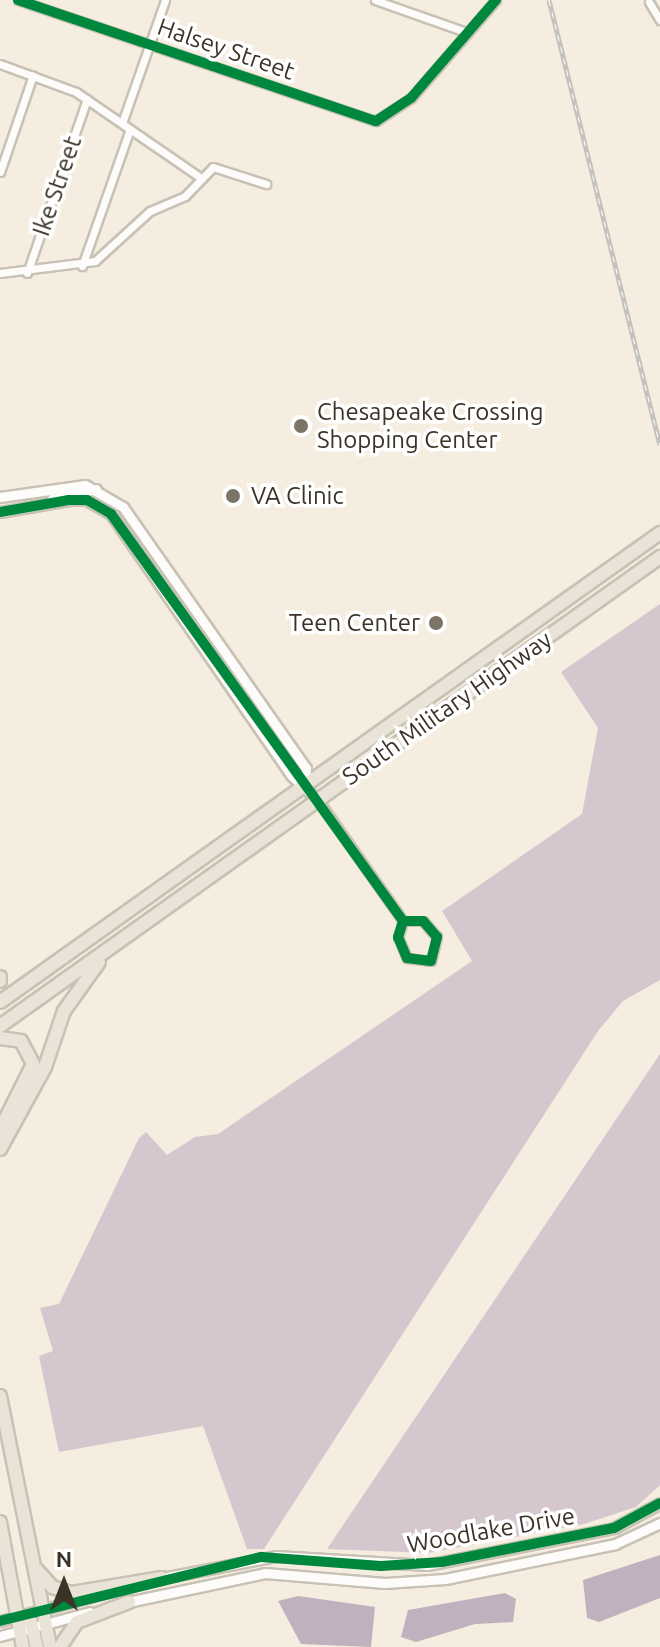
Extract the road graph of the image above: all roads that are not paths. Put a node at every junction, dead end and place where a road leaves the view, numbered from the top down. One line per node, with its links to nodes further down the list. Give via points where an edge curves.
1 (18, 0): 8 (street, Halsey Street)
2 (165, 0): 8 (street)
3 (375, 0): 7 (street)
4 (496, 0): 7 (street)
5 (649, 2): 6 (street)
6 (660, 20)
7 (466, 32): 8 (street, Halsey Street, via 411,98 376,121)
8 (149, 45): 12 (street)
9 (0, 64): 10 (street, Ike Street)
10 (33, 75): 11 (street, Ike Street); 14 (street)
11 (87, 99): 12 (street, Ike Street); 19 (street, Ike Street)
12 (122, 123): 13 (street, Ike Street)
13 (130, 129): 15 (street, Ike Street); 17 (street, Ike Street)
14 (0, 172)
15 (201, 178): 16 (street, Ike Street, via 219,165); 17 (street, Ike Street)
16 (266, 184)
17 (82, 266): 19 (street, Ike Street)
18 (0, 273): 19 (street, Ike Street)
19 (27, 273)
20 (98, 488): 21 (street, via 62,485); 22 (street); 26 (street, via 140,529 306,768)
21 (0, 497)
22 (47, 503): 23 (street); 26 (street, via 87,500 111,514 292,776)
23 (0, 512)
24 (656, 536): 26 (main road, South Military Highway)
25 (659, 558): 27 (main road, South Military Highway)
26 (305, 783): 27 (street); 30 (main road, South Military Highway)
27 (318, 800): 28 (street); 29 (main road, South Military Highway)
28 (403, 921): 28 (street, via 398,937 407,958 431,961 437,937 423,921)
29 (115, 945): 31 (main road, South Military Highway); 34 (main road, via 64,1011 45,1067)
30 (0, 1002)
31 (0, 1026)
32 (0, 1038): 33 (main road, via 21,1041 33,1064)
33 (0, 1130)
34 (0, 1149)
35 (0, 1396): 39 (main road)
36 (660, 1503): 40 (street, Woodlake Drive, via 614,1528 427,1565 276,1556)
37 (0, 1522): 43 (main road)
38 (660, 1523): 41 (street, Woodlake Drive, via 615,1544 445,1579 385,1583 265,1573)
39 (32, 1563): 40 (main road, via 48,1585 72,1593); 42 (main road)
40 (162, 1578): 42 (street, Woodlake Drive)
41 (129, 1602): 45 (street, Woodlake Drive); 50 (main road, via 77,1622)
42 (42, 1610): 43 (street, Woodlake Drive); 45 (main road)
43 (17, 1616): 44 (street, Woodlake Drive); 45 (main road)
44 (0, 1621)
45 (32, 1627): 46 (street, Woodlake Drive); 47 (main road); 48 (main road); 49 (main road)
46 (0, 1636)
47 (23, 1647)
48 (37, 1647)
49 (50, 1647)
50 (60, 1647)

